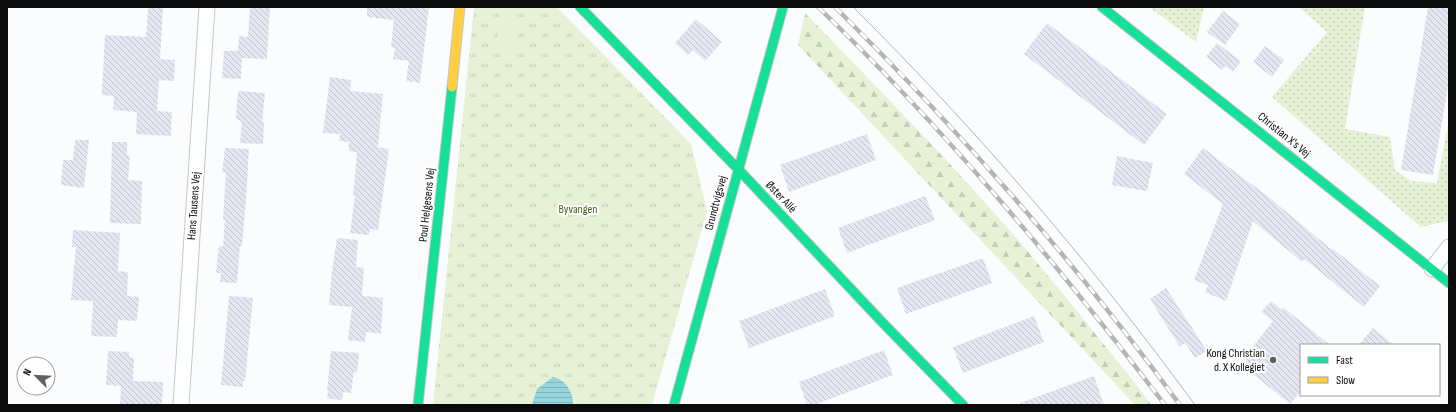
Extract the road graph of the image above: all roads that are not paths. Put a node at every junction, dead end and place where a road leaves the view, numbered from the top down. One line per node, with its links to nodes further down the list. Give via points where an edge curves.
1 (207, 7): 10 (street, Hans Tausens Vej)
2 (460, 7): 11 (street, Poul Helgesens Vej)
3 (580, 7): 6 (street, Øster Allé)
4 (783, 7): 6 (street, Grundtvigsvej)
5 (1102, 7): 8 (street, Christian X's Vej)
6 (738, 169): 12 (street, Grundtvigsvej); 13 (street, Øster Allé)
7 (1449, 247): 8 (street)
8 (1432, 269): 9 (street, Christian X's Vej)
9 (1449, 283)
10 (181, 405)
11 (418, 405)
12 (674, 405)
13 (963, 405)

